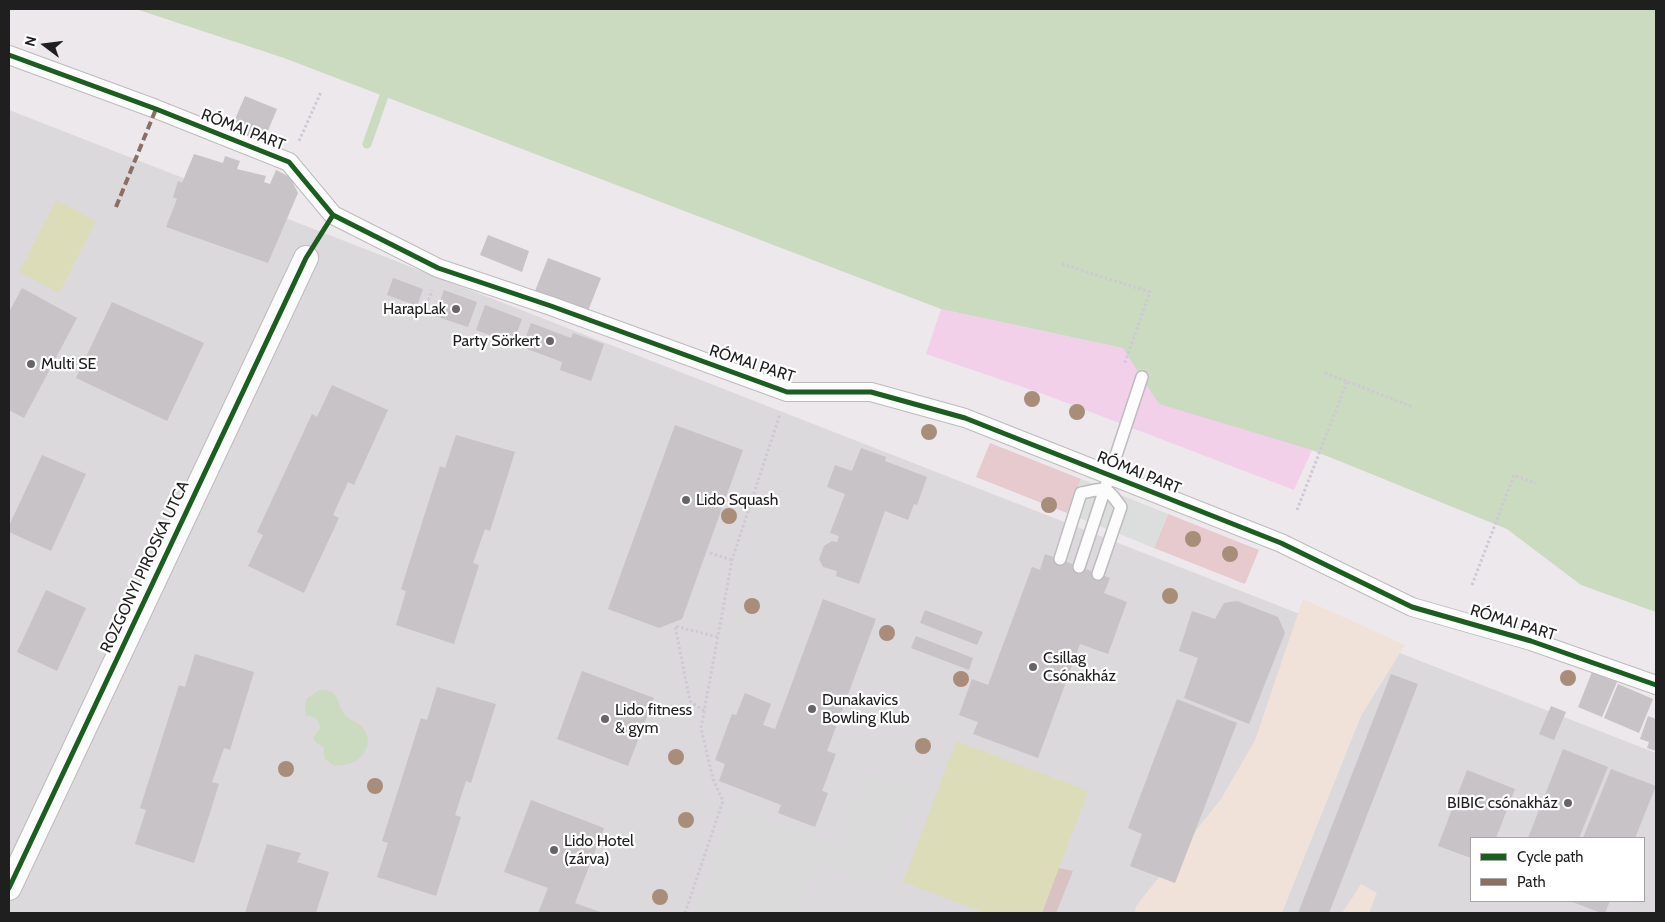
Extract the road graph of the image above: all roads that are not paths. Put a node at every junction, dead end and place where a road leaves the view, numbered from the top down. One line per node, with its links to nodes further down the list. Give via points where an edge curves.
1 (9, 55): 4 (street, RÓMAI PART, via 289,162 333,215 438,268 787,392 871,392 965,418)
2 (306, 258): 10 (street, ROZGONYI PIROSKA UTCA)
3 (1144, 380): 4 (lane)
4 (1109, 483): 5 (lane); 6 (lane, via 1082,493); 7 (lane); 8 (lane, via 1121,507); 9 (street, RÓMAI PART, via 1280,543 1412,606 1530,641)
5 (1089, 554)
6 (1060, 560)
7 (1079, 567)
8 (1098, 574)
9 (1656, 685)
10 (9, 888)

